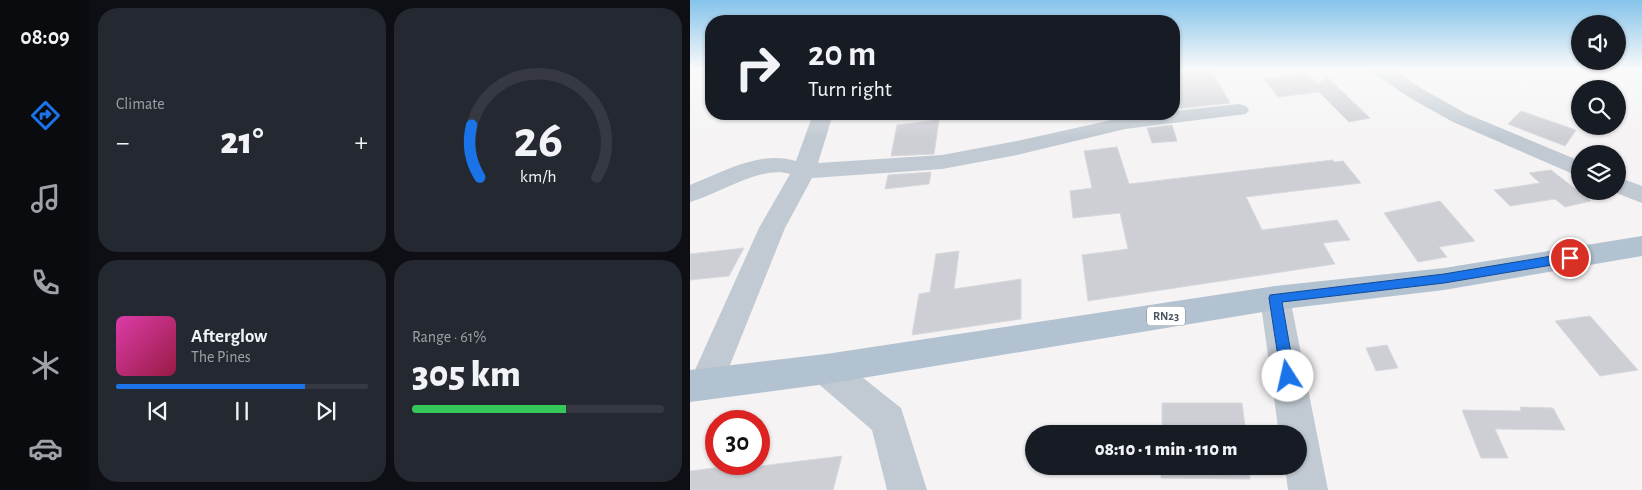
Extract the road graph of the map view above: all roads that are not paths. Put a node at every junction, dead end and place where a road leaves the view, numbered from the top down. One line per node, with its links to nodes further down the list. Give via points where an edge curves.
1 (1414, 92): 6 (street, via 1460,118)
2 (1239, 110): 3 (street)
3 (1180, 117)
4 (821, 120): 7 (street)
5 (1158, 120): 7 (street, via 942,162)
6 (1571, 166)
7 (804, 171): 9 (street, via 781,164 761,166); 14 (street, via 772,228)
8 (1626, 188): 10 (street)
9 (690, 194)
10 (1642, 195)
11 (1642, 246): 12 (main road, RN23, via 1444,279)
12 (1275, 298): 13 (main road, RN23); 15 (street)
13 (826, 369): 14 (main road, RN23); 17 (street, via 888,420)
14 (698, 385)
15 (1296, 425)
16 (1305, 475): 18 (street)
17 (907, 490)
18 (1308, 490)

